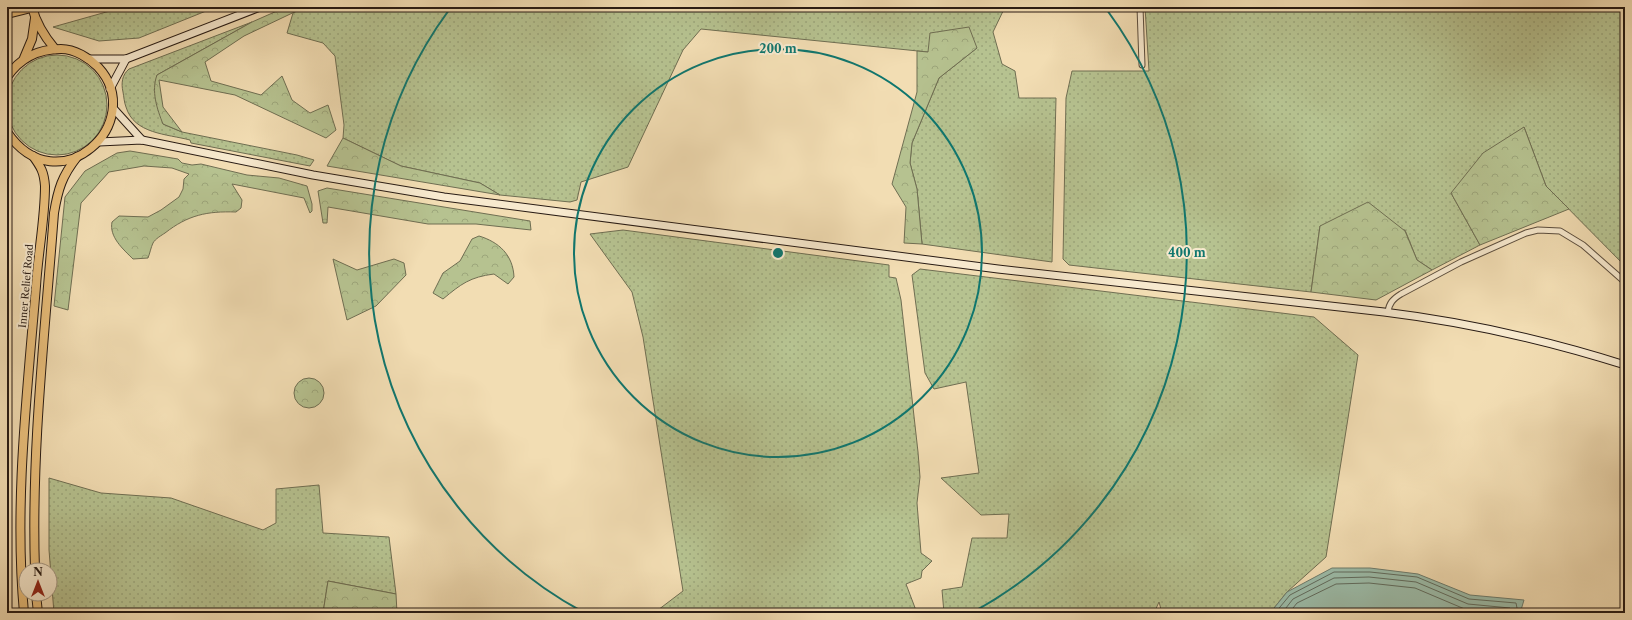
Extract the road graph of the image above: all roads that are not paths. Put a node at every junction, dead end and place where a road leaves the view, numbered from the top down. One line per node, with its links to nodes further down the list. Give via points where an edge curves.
1 (31, 7): 4 (highway); 5 (main road)
2 (260, 7): 9 (main road)
3 (1140, 7): 10 (street)
4 (7, 13)
5 (35, 18): 6 (main road); 7 (main road, via 32,39)
6 (55, 49): 7 (main road, via 42,50); 8 (main road, via 80,53)
7 (24, 58): 11 (main road)
8 (88, 59): 9 (main road); 12 (main road, via 101,71)
9 (126, 59): 12 (main road)
10 (1142, 65)
11 (7, 77)
12 (110, 89): 13 (main road)
13 (113, 108): 15 (main road); 16 (main road, via 108,128)
14 (7, 132): 17 (main road, via 15,144)
15 (142, 140): 16 (main road); 20 (main road, via 313,175 444,197 1081,279)
16 (99, 142): 18 (main road, via 88,152)
17 (32, 156): 18 (main road, via 59,161); 24 (main road, Inner Relief Road, via 42,168 45,197 23,442 20,519)
18 (77, 157): 22 (main road, via 62,181 54,213 34,493)
19 (1625, 282): 20 (street, via 1584,245 1560,231 1538,230 1461,262 1401,294 1389,304)
20 (1388, 312): 21 (main road, via 1503,331)
21 (1625, 365)
22 (35, 562)
23 (37, 602): 25 (main road)
24 (24, 613)
25 (38, 613)

